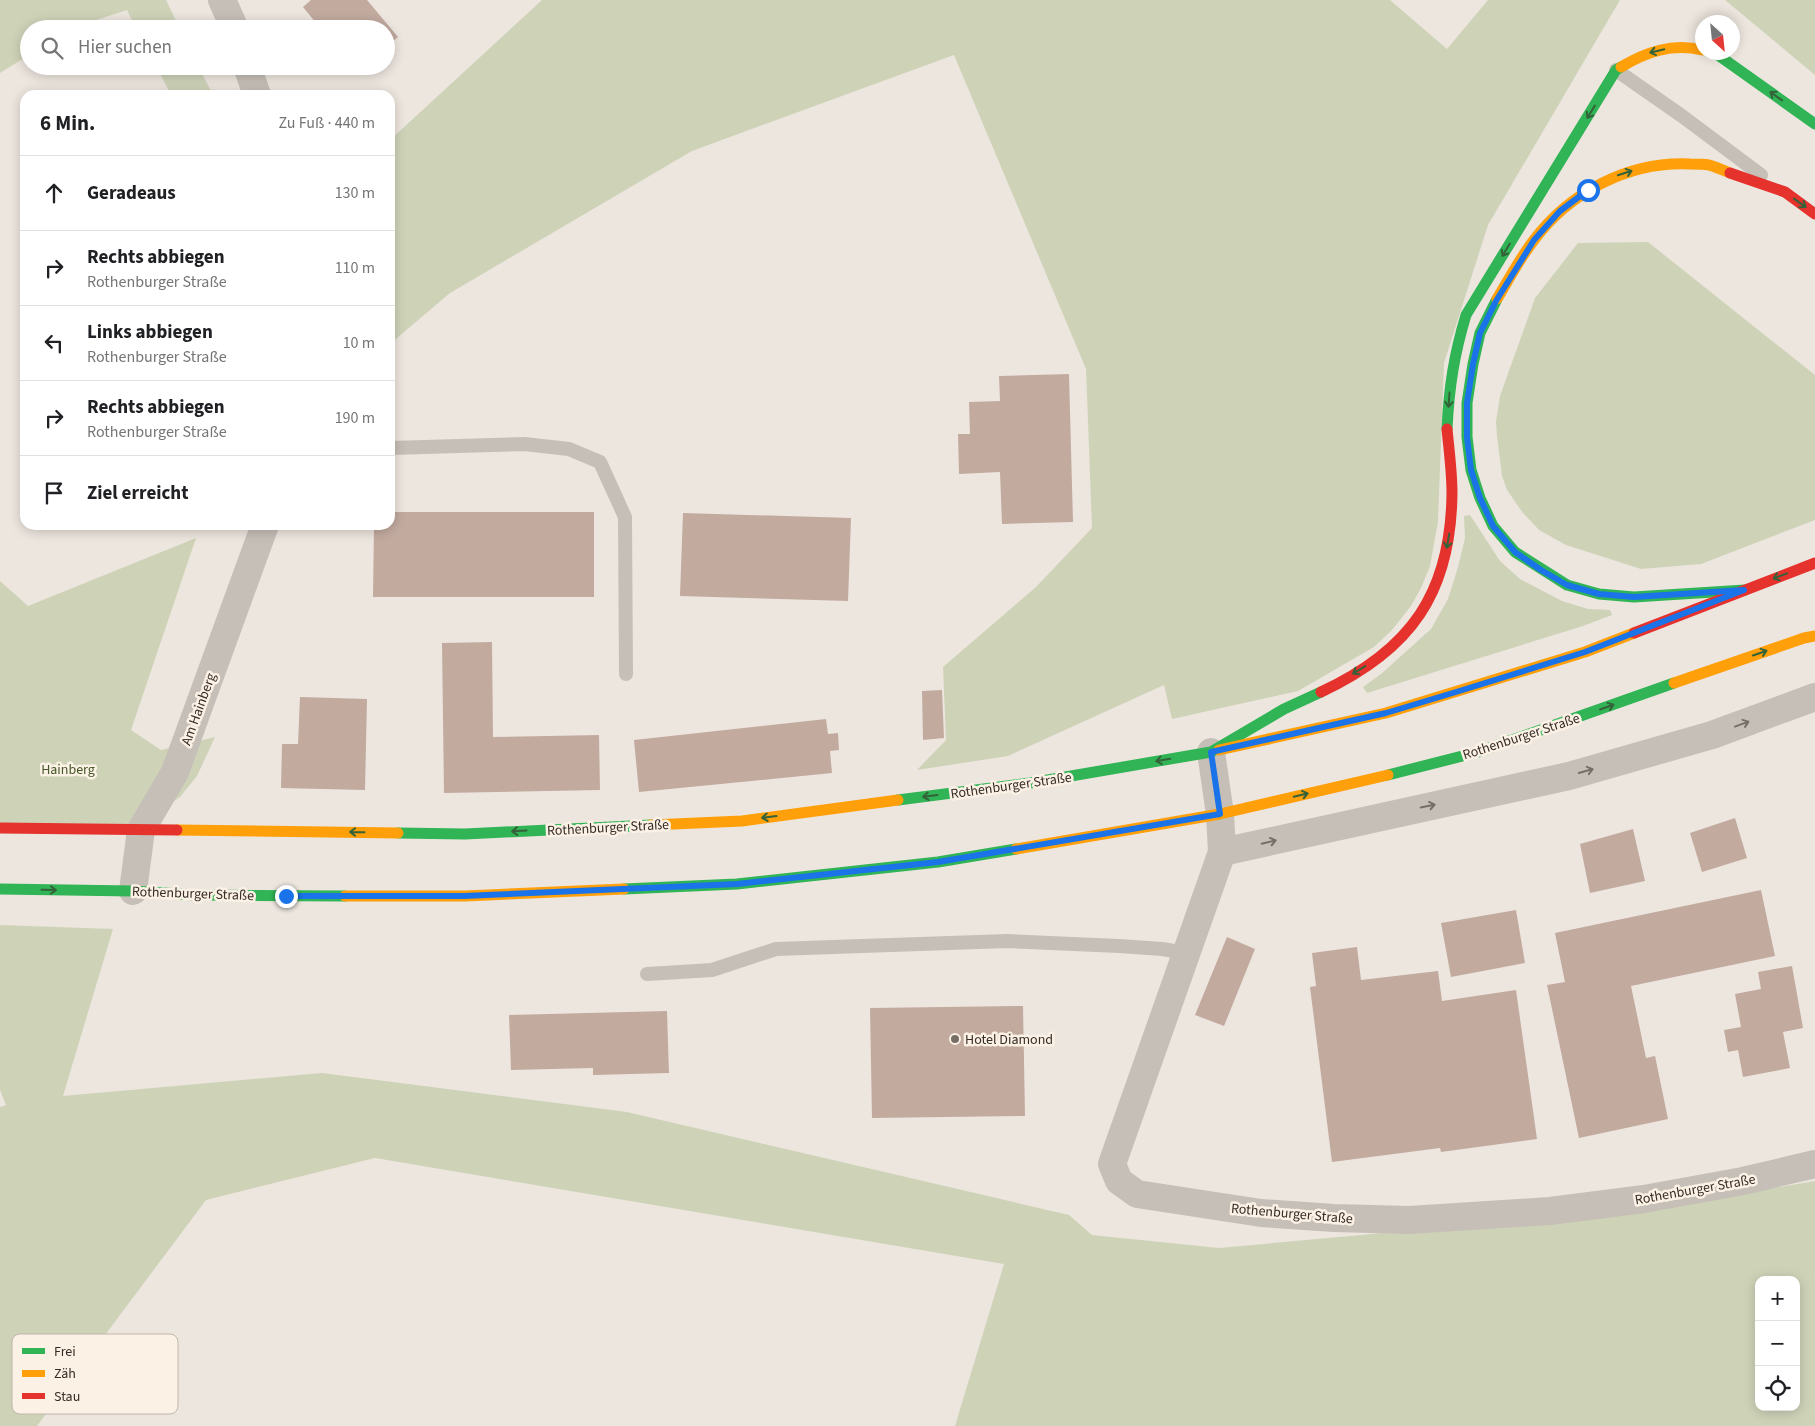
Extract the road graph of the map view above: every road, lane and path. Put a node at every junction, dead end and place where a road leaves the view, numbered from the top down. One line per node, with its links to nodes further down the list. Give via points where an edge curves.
1 (222, 0): 2 (street)
2 (231, 20)
3 (1695, 48): 5 (main road, one-way to 5, via 1657,50 1638,56)
4 (1723, 60): 8 (main road, one-way to 4)
5 (1616, 70): 9 (lane); 18 (main road, one-way to 18, via 1466,315 1450,381 1447,428 1452,492 1450,527 1445,558 1434,591 1418,619 1395,644 1366,666)
6 (251, 75): 7 (street)
7 (255, 90)
8 (1815, 124)
9 (1785, 192): 10 (main road, one-way to 10); 14 (main road, one-way to 9, via 1634,597 1599,594 1567,585 1541,570 1515,552 1493,526 1480,498 1471,470 1467,403 1480,333 1496,301 1534,240 1560,211 1588,190 1639,168 1669,163 1708,165)
10 (1815, 214)
11 (395, 448): 16 (lane, via 524,444 569,449 600,462 625,518)
12 (263, 530): 21 (street, Am Hainberg, via 175,772)
13 (1815, 563): 14 (main road, Rothenburger Straße, one-way to 14)
14 (1744, 590): 18 (main road, Rothenburger Straße, via 1585,652 1465,689 1386,713)
15 (1811, 636): 19 (main road, Rothenburger Straße, one-way to 15, via 1478,752)
16 (626, 674)
17 (1815, 697): 22 (street, one-way to 17, via 1570,776 1712,735)
18 (1211, 752): 19 (street, Rothenburger Straße); 21 (main road, Rothenburger Straße, one-way to 21, via 1030,783 742,820 465,834)
19 (1220, 814): 22 (street, Rothenburger Straße); 24 (main road, Rothenburger Straße, via 938,862 737,884 464,896)
20 (0, 828): 21 (main road, Rothenburger Straße)
21 (141, 830): 24 (street, Am Hainberg)
22 (1222, 852): 25 (street, Rothenburger Straße)
23 (0, 889): 24 (main road, Rothenburger Straße, one-way to 24)
24 (133, 892)
25 (1186, 953): 26 (lane, via 1119,946 1007,941 776,949 712,970); 27 (street, Rothenburger Straße, via 1112,1164 1119,1182 1137,1194 1261,1213 1409,1220 1550,1211 1644,1199)
26 (646, 974)
27 (1815, 1164)

